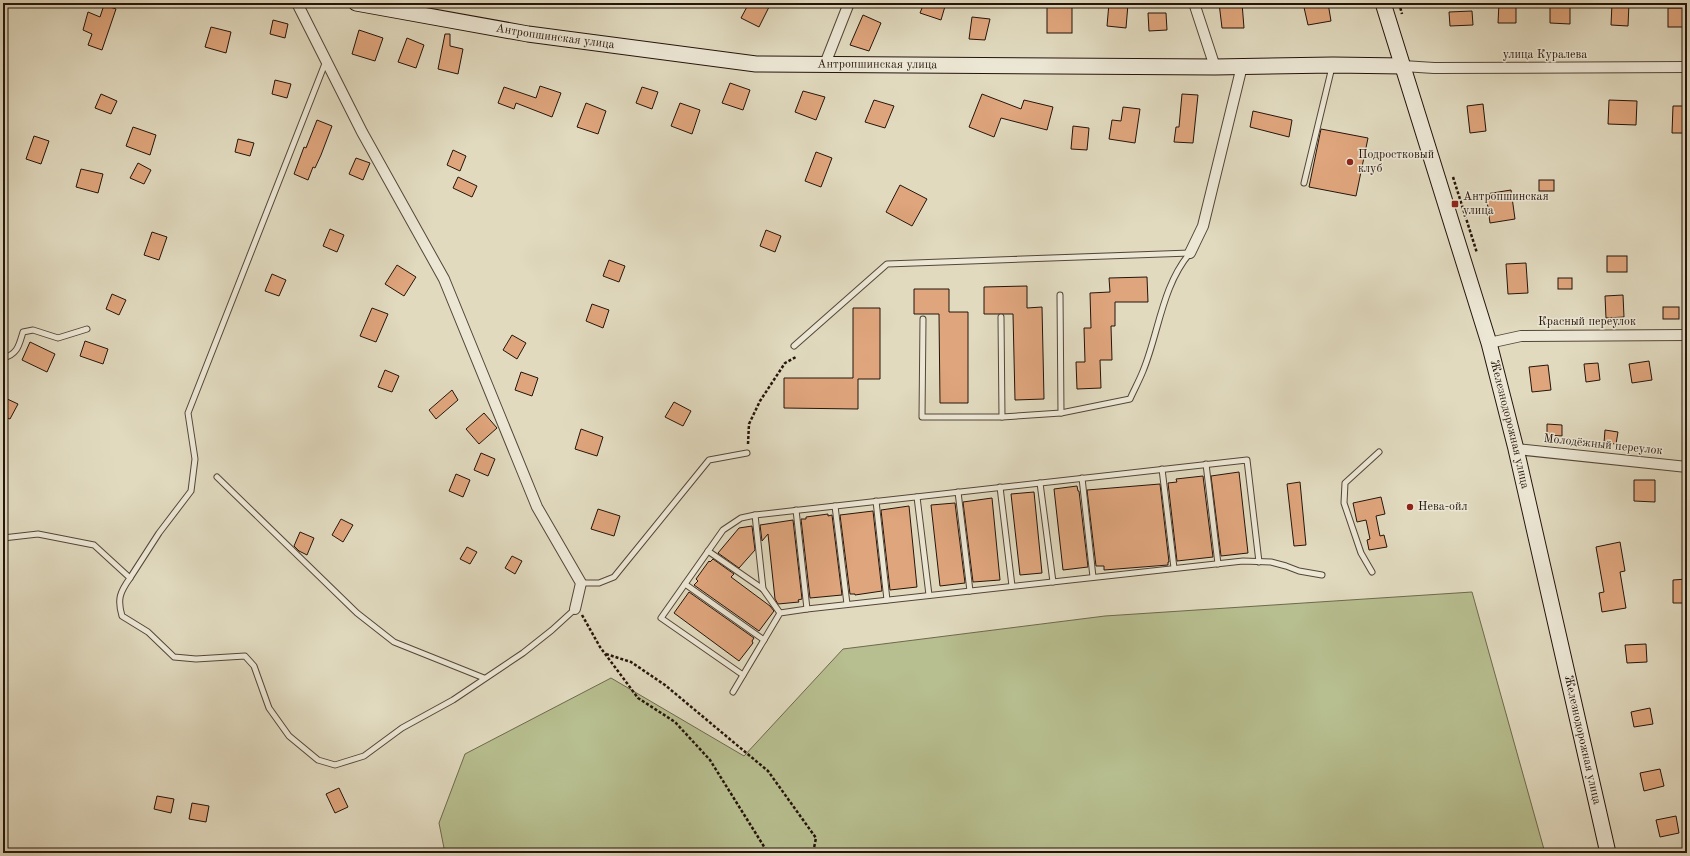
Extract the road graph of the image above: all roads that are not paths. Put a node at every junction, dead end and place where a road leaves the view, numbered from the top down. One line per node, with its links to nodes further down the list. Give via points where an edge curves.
1 (297, 3): 6 (street)
2 (356, 3): 7 (street, Антропшинская улица, via 528,34 692,56 756,64)
3 (850, 3): 7 (street)
4 (1194, 3): 11 (street)
5 (1383, 3): 10 (street, Железнодорожная улица)
6 (326, 60): 49 (lane, via 188,413 195,458 191,491 159,533); 51 (street, via 362,132 444,279 537,507)
7 (825, 64): 11 (street, Антропшинская улица)
8 (1333, 65): 9 (street, Антропшинская улица); 10 (street, Антропшинская улица); 13 (lane)
9 (1242, 66): 11 (street, Антропшинская улица); 14 (street, via 1203,226)
10 (1403, 66): 12 (street, улица Куралева); 20 (street, Железнодорожная улица)
11 (1215, 67)
12 (1687, 67)
13 (1304, 183)
14 (1190, 253): 21 (lane, via 887,264); 23 (lane, via 1180,266 1159,318 1143,371 1130,399)
15 (1060, 295): 23 (lane)
16 (1002, 317): 24 (lane)
17 (923, 319): 24 (lane, via 922,417)
18 (87, 329): 22 (lane, via 58,338 33,330 23,332 18,349)
19 (1687, 335): 20 (street, Красный переулок, via 1521,336)
20 (1489, 343): 25 (street, Железнодорожная улица)
21 (794, 346)
22 (3, 358)
23 (1061, 413): 24 (lane)
24 (1002, 417)
25 (1516, 449): 29 (street, Молодёжный переулок); 66 (street, Железнодорожная улица)
26 (1378, 452): 46 (lane, via 1345,484 1344,503 1361,553)
27 (747, 453): 51 (lane, via 709,460 614,577 600,583)
28 (1206, 464): 30 (lane); 43 (lane, via 1247,460); 44 (lane)
29 (1687, 467)
30 (1162, 469): 32 (lane); 45 (lane)
31 (217, 477): 64 (lane, via 357,613 394,642)
32 (1082, 478): 33 (lane); 48 (lane)
33 (1040, 483): 34 (lane); 50 (lane)
34 (1000, 487): 35 (lane); 53 (lane)
35 (958, 492): 36 (lane); 55 (lane)
36 (917, 497): 37 (lane); 56 (lane)
37 (876, 501): 38 (lane); 57 (lane)
38 (835, 506): 39 (lane); 58 (lane)
39 (796, 510): 40 (lane); 60 (lane)
40 (756, 515): 42 (lane, via 741,518 723,530); 54 (lane)
41 (3, 538): 49 (lane, via 38,534 94,545)
42 (708, 551): 52 (lane); 54 (lane)
43 (1259, 562): 44 (lane); 47 (lane, via 1271,562)
44 (1218, 564): 45 (lane)
45 (1174, 568): 48 (lane)
46 (1372, 572)
47 (1322, 575)
48 (1094, 577): 50 (lane)
49 (130, 578): 64 (lane, via 122,589 118,604 122,616 148,632 174,657 196,659 245,656 254,666 273,714 289,736 318,760 335,764 364,756 402,728 453,700)
50 (1053, 582): 53 (lane)
51 (581, 583): 59 (street)
52 (685, 584): 62 (lane); 63 (lane, via 661,618)
53 (1012, 586): 55 (lane)
54 (763, 589): 61 (lane)
55 (970, 591): 56 (lane)
56 (928, 595): 57 (lane)
57 (887, 600): 58 (lane)
58 (847, 604): 60 (lane)
59 (576, 609): 64 (lane, via 523,653)
60 (807, 609): 61 (lane)
61 (780, 613): 62 (lane)
62 (764, 640): 63 (lane)
63 (743, 675): 65 (lane)
64 (484, 678)
65 (733, 692)
66 (1608, 853)

